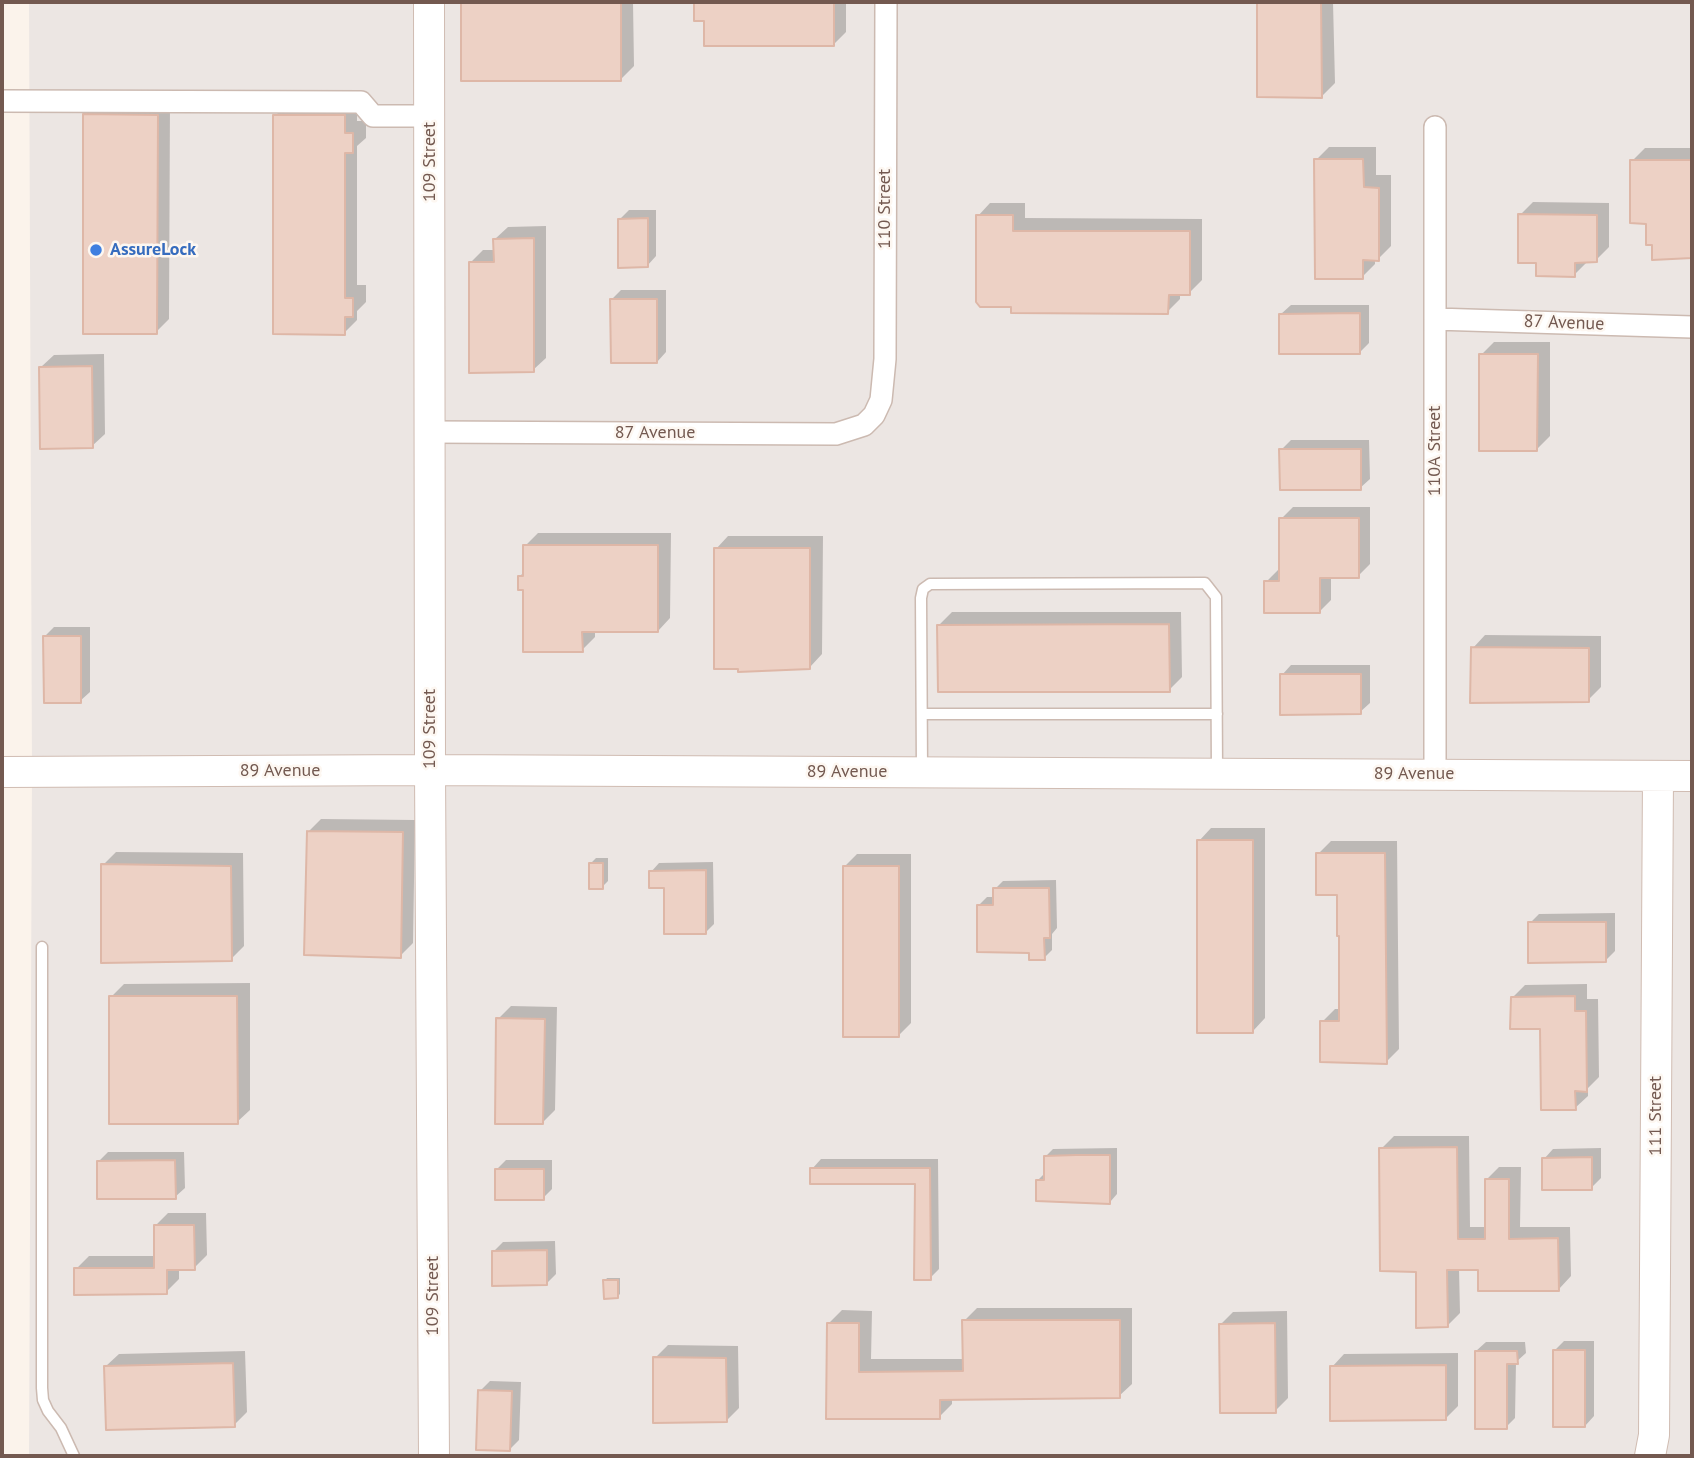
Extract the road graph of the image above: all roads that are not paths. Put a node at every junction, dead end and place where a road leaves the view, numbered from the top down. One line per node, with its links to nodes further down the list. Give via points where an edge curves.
1 (429, 2): 4 (street, 109 Street)
2 (886, 2): 8 (street, 110 Street, via 885,359 881,400)
3 (2, 101): 4 (street, via 361,102 373,116)
4 (429, 116): 9 (street, 109 Street)
5 (1435, 127): 6 (street, 110A Street)
6 (1435, 318): 7 (street, 87 Avenue); 16 (street, 110A Street)
7 (1692, 327)
8 (874, 415): 9 (street, 87 Avenue, via 864,425 836,434)
9 (431, 432): 12 (street, 109 Street)
10 (922, 714): 11 (lane); 11 (lane, via 921,598 930,584 1205,583 1216,597); 14 (lane)
11 (1217, 714): 15 (lane)
12 (430, 771): 13 (street, 89 Avenue); 14 (street, 89 Avenue); 21 (street, 109 Street)
13 (2, 772)
14 (922, 772): 15 (street, 89 Avenue)
15 (1217, 774): 16 (street, 89 Avenue)
16 (1435, 775): 17 (street, 89 Avenue)
17 (1658, 776): 18 (street, 89 Avenue); 22 (street, 111 Street, via 1654,1421)
18 (1692, 776)
19 (42, 947): 20 (lane, via 42,1388 48,1411)
20 (74, 1456)
21 (434, 1456)
22 (1650, 1456)

